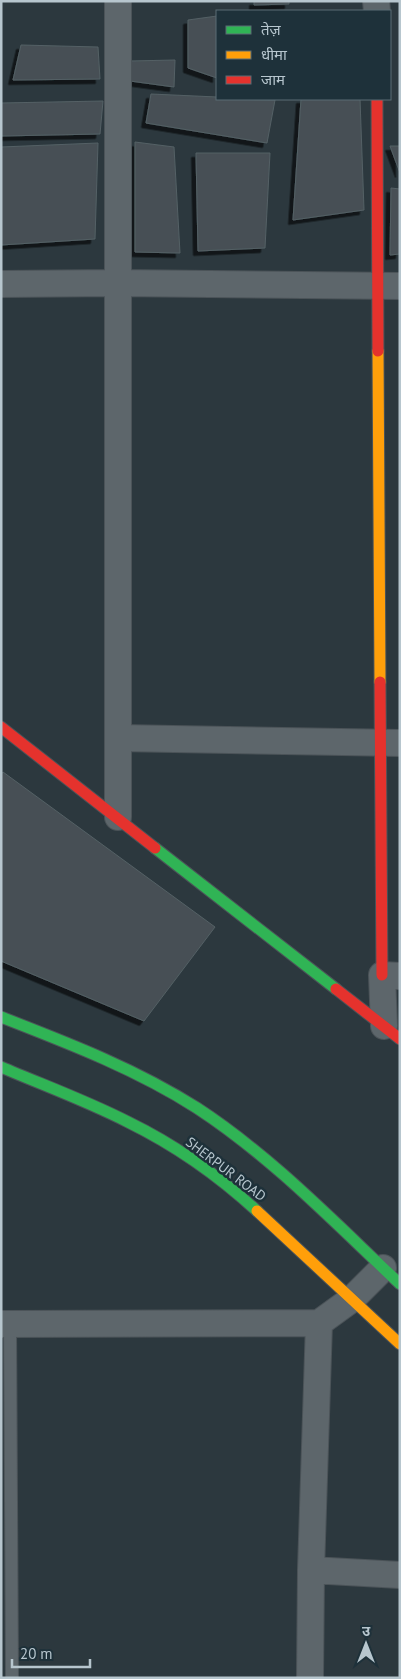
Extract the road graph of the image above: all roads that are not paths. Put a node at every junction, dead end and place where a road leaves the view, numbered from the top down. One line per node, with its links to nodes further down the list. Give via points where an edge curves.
1 (118, 1): 4 (street)
2 (377, 100): 5 (street)
3 (1, 284): 4 (street)
4 (117, 284): 5 (street); 7 (street)
5 (389, 286): 8 (street)
6 (1, 727): 9 (street)
7 (119, 738): 8 (street); 9 (street)
8 (390, 743): 10 (street)
9 (118, 817): 12 (street)
10 (391, 976): 12 (street)
11 (1, 1017): 14 (street, via 159,1085 198,1108 277,1168)
12 (392, 1033)
13 (1, 1067): 15 (street, SHERPUR ROAD, via 128,1122 191,1158 244,1199)
14 (391, 1276): 15 (street)
15 (352, 1299): 16 (street); 18 (street, SHERPUR ROAD)
16 (319, 1323): 17 (street); 19 (street)
17 (6, 1324): 21 (lane)
18 (400, 1344)
19 (312, 1570): 20 (street); 22 (street)
20 (400, 1575)
21 (12, 1678)
22 (310, 1678)

